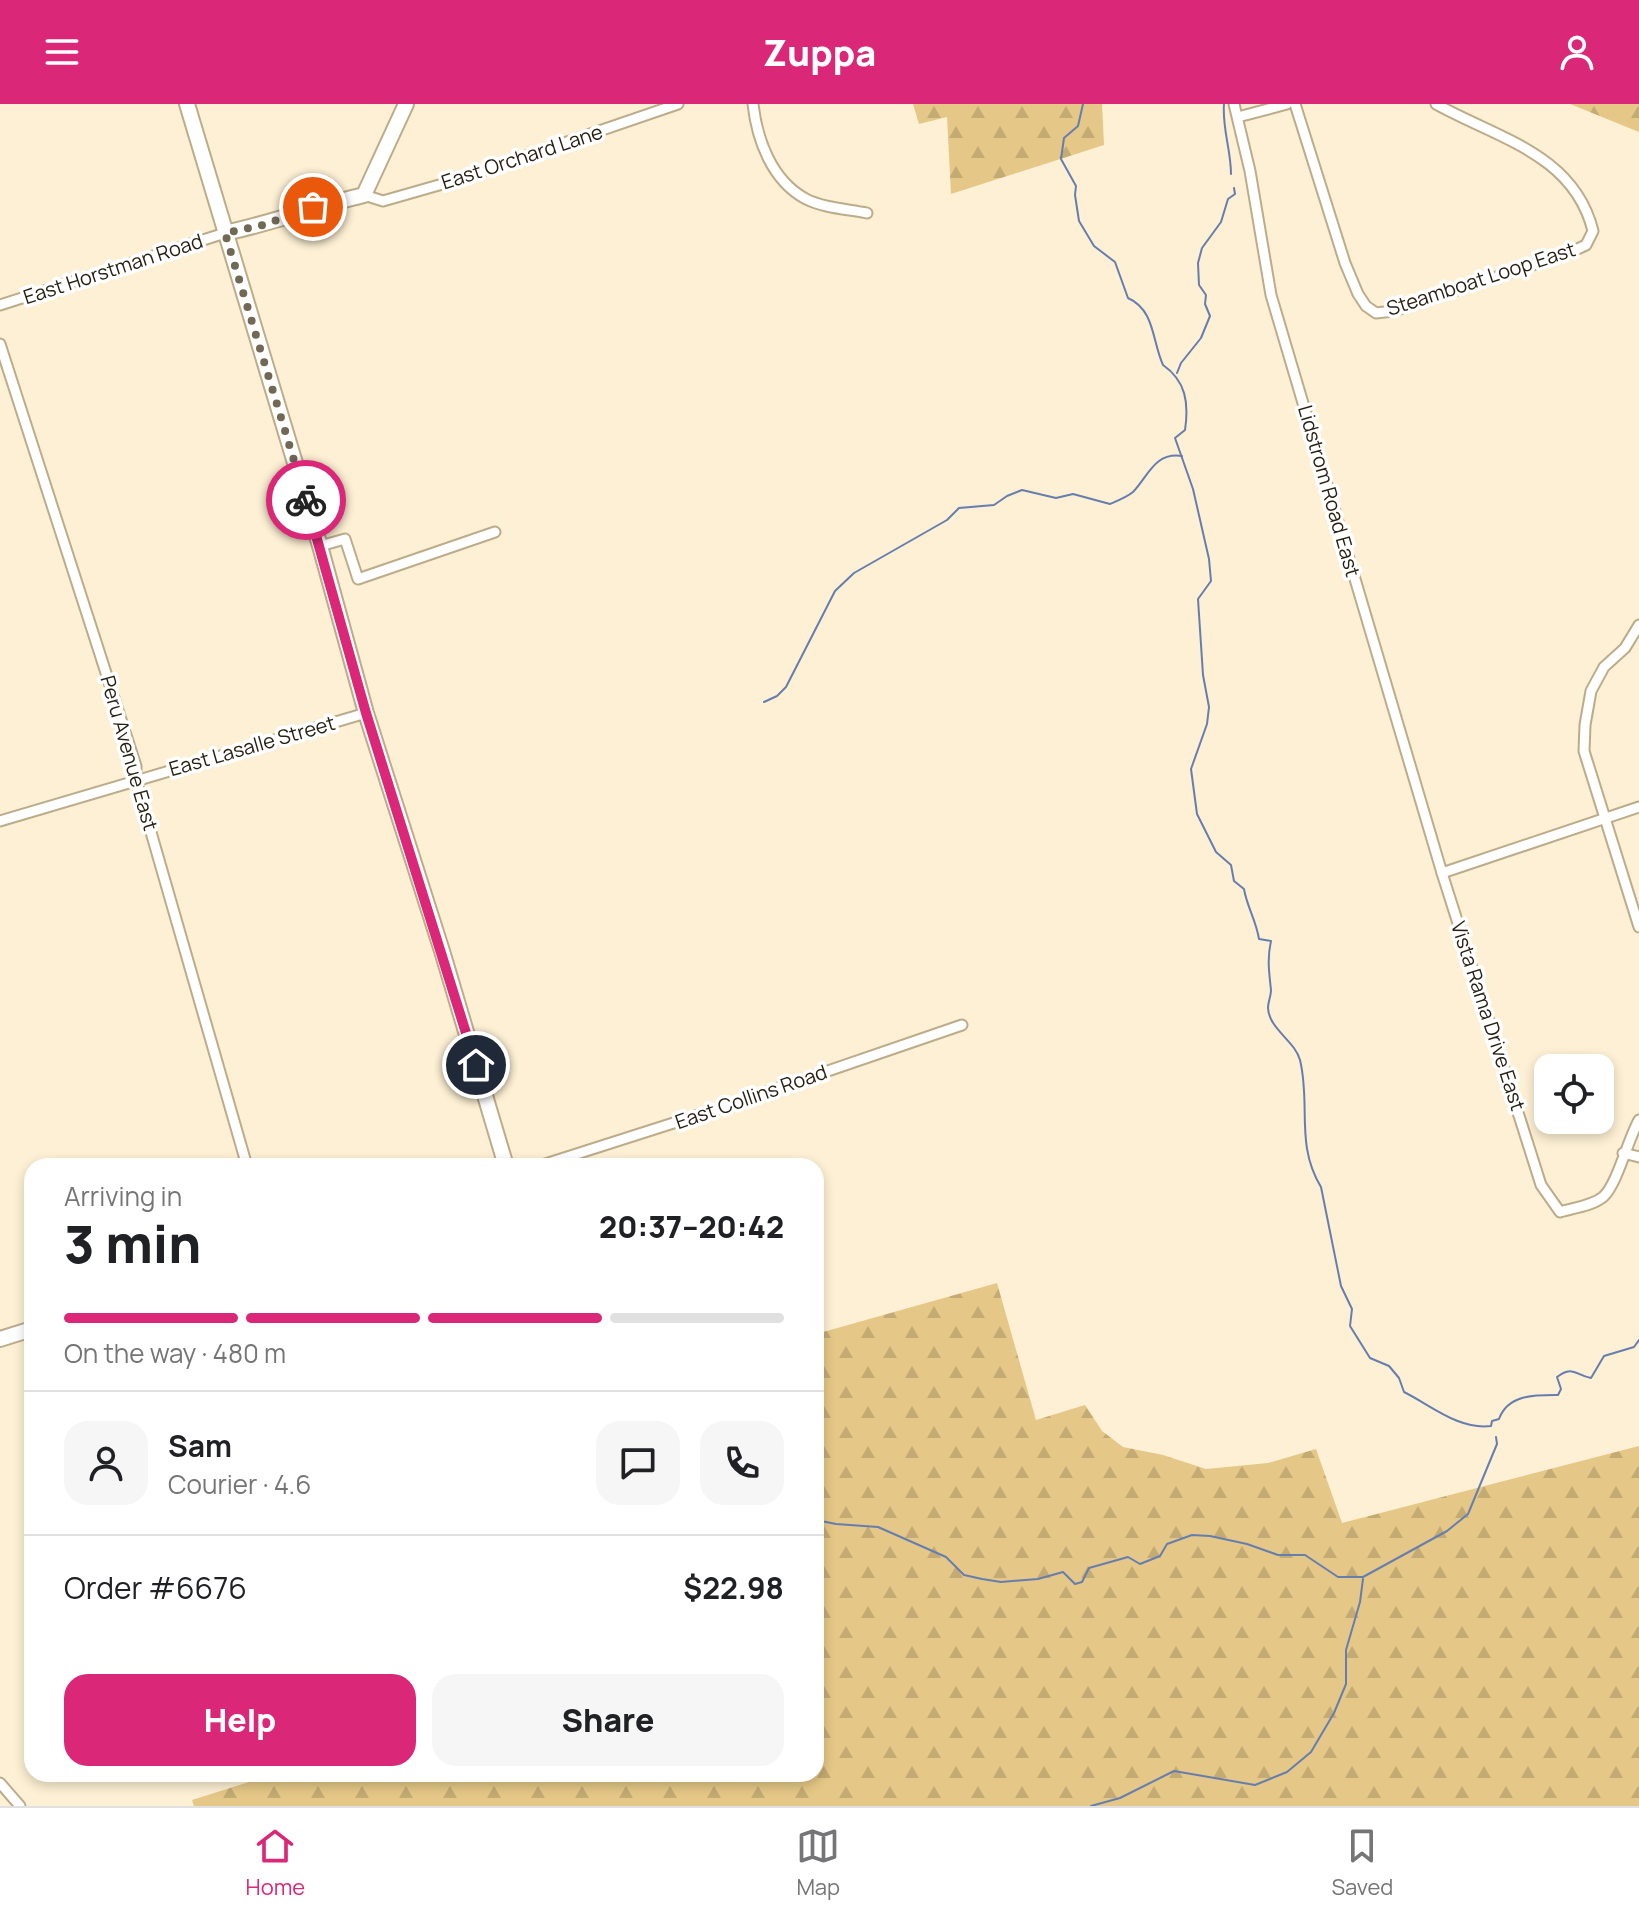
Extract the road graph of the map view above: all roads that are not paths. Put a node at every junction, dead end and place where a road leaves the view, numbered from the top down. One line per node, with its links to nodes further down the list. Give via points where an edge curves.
1 (187, 104): 12 (street)
2 (406, 104): 10 (street)
3 (678, 104): 10 (street, East Orchard Lane, via 453,181 383,201)
4 (753, 104): 11 (street, via 760,138 788,187 826,206)
5 (1234, 104): 9 (street, Lidstrom Road East)
6 (1287, 104): 9 (street)
7 (1295, 104): 8 (street, Steamboat Loop East, via 1345,263 1358,294 1376,313 1569,253 1586,245 1593,231 1588,211 1561,173 1534,151)
8 (1436, 104)
9 (1238, 117): 23 (street, Lidstrom Road East, via 1271,295)
10 (364, 195): 12 (street)
11 (867, 213)
12 (225, 233): 13 (street, East Horstman Road); 16 (street)
13 (0, 305)
14 (0, 344): 19 (street, Peru Avenue East, via 136,766)
15 (495, 532): 16 (street, via 358,579 345,539)
16 (320, 546): 18 (street)
17 (1639, 625): 21 (street, via 1604,667 1589,701 1584,751)
18 (366, 713): 19 (street, East Lasalle Street); 30 (street)
19 (136, 780): 22 (street, East Lasalle Street); 29 (street, Peru Avenue East)
20 (1639, 807): 21 (street)
21 (1604, 819): 23 (street); 24 (street)
22 (0, 821)
23 (1442, 873): 27 (street, Vista Rama Drive East, via 1550,1202 1560,1212 1604,1197 1617,1178)
24 (1639, 927)
25 (962, 1025): 31 (street, East Collins Road)
26 (1639, 1120): 27 (street, Vista Rama Drive East)
27 (1623, 1153): 28 (street)
28 (1639, 1157)
29 (245, 1158)
30 (504, 1158)
31 (564, 1158)
32 (24, 1332): 33 (street)
33 (0, 1339)
34 (0, 1783): 35 (street)
35 (20, 1806)

